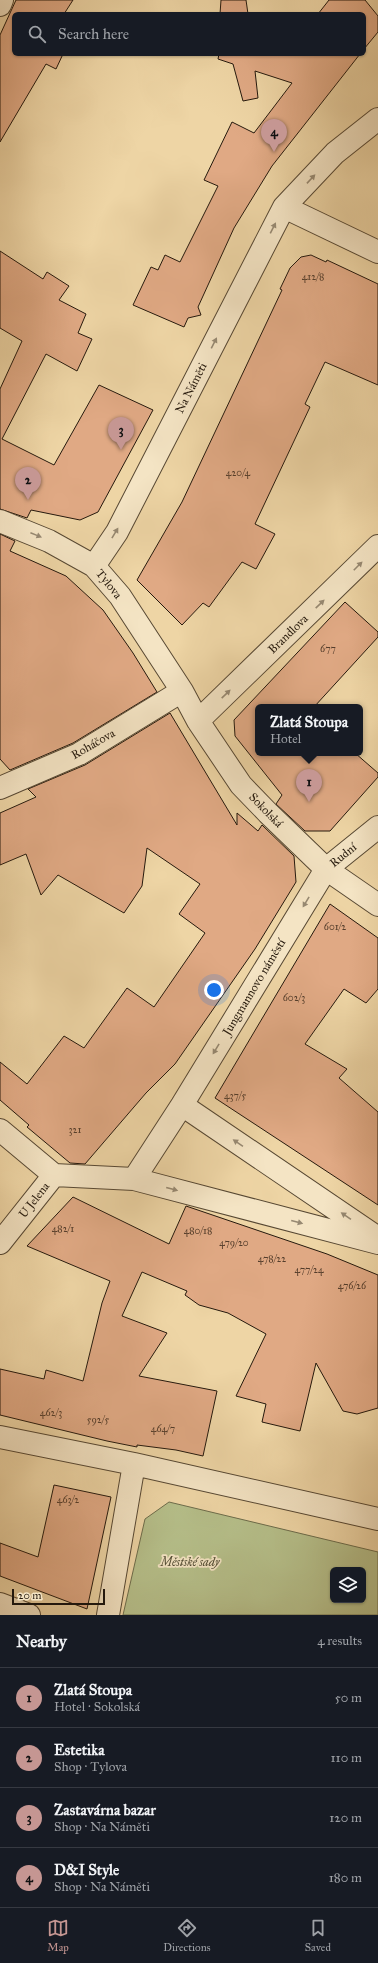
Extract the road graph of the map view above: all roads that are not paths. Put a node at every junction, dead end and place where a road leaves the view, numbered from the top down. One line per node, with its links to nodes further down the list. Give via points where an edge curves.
1 (2, 0): 2 (street)
2 (0, 5)
3 (378, 119): 4 (street, Na Náměti, one-way to 3, via 335,153)
4 (284, 207): 5 (street); 8 (street, Na Náměti, one-way to 4, via 116,532)
5 (378, 252)
6 (0, 521): 8 (street, Tylova, one-way to 8, via 49,541)
7 (378, 546): 10 (street, Brandlova, one-way to 7)
8 (94, 566): 9 (street, Tylova, via 120,596)
9 (182, 691): 10 (street, Sokolská); 11 (street, Roháčova, via 79,754)
10 (198, 721): 13 (street, Sokolská, via 241,785)
11 (0, 788)
12 (378, 826): 13 (street, Rudní)
13 (326, 869): 14 (street, Sokolská); 15 (street, Jungmannovo náměstí, one-way to 15)
14 (378, 905)
15 (182, 1105): 18 (street, Jungmannovo náměstí); 19 (street, one-way to 15)
16 (0, 1130): 17 (street, U Jelena)
17 (54, 1175): 18 (street); 20 (street, U Jelena)
18 (134, 1179): 21 (street, one-way to 21)
19 (378, 1238)
20 (0, 1243)
21 (378, 1243)
22 (0, 1437): 23 (street)
23 (134, 1464): 24 (street); 27 (street)
24 (378, 1519)
25 (0, 1604): 26 (street)
26 (30, 1615)
27 (108, 1615)

